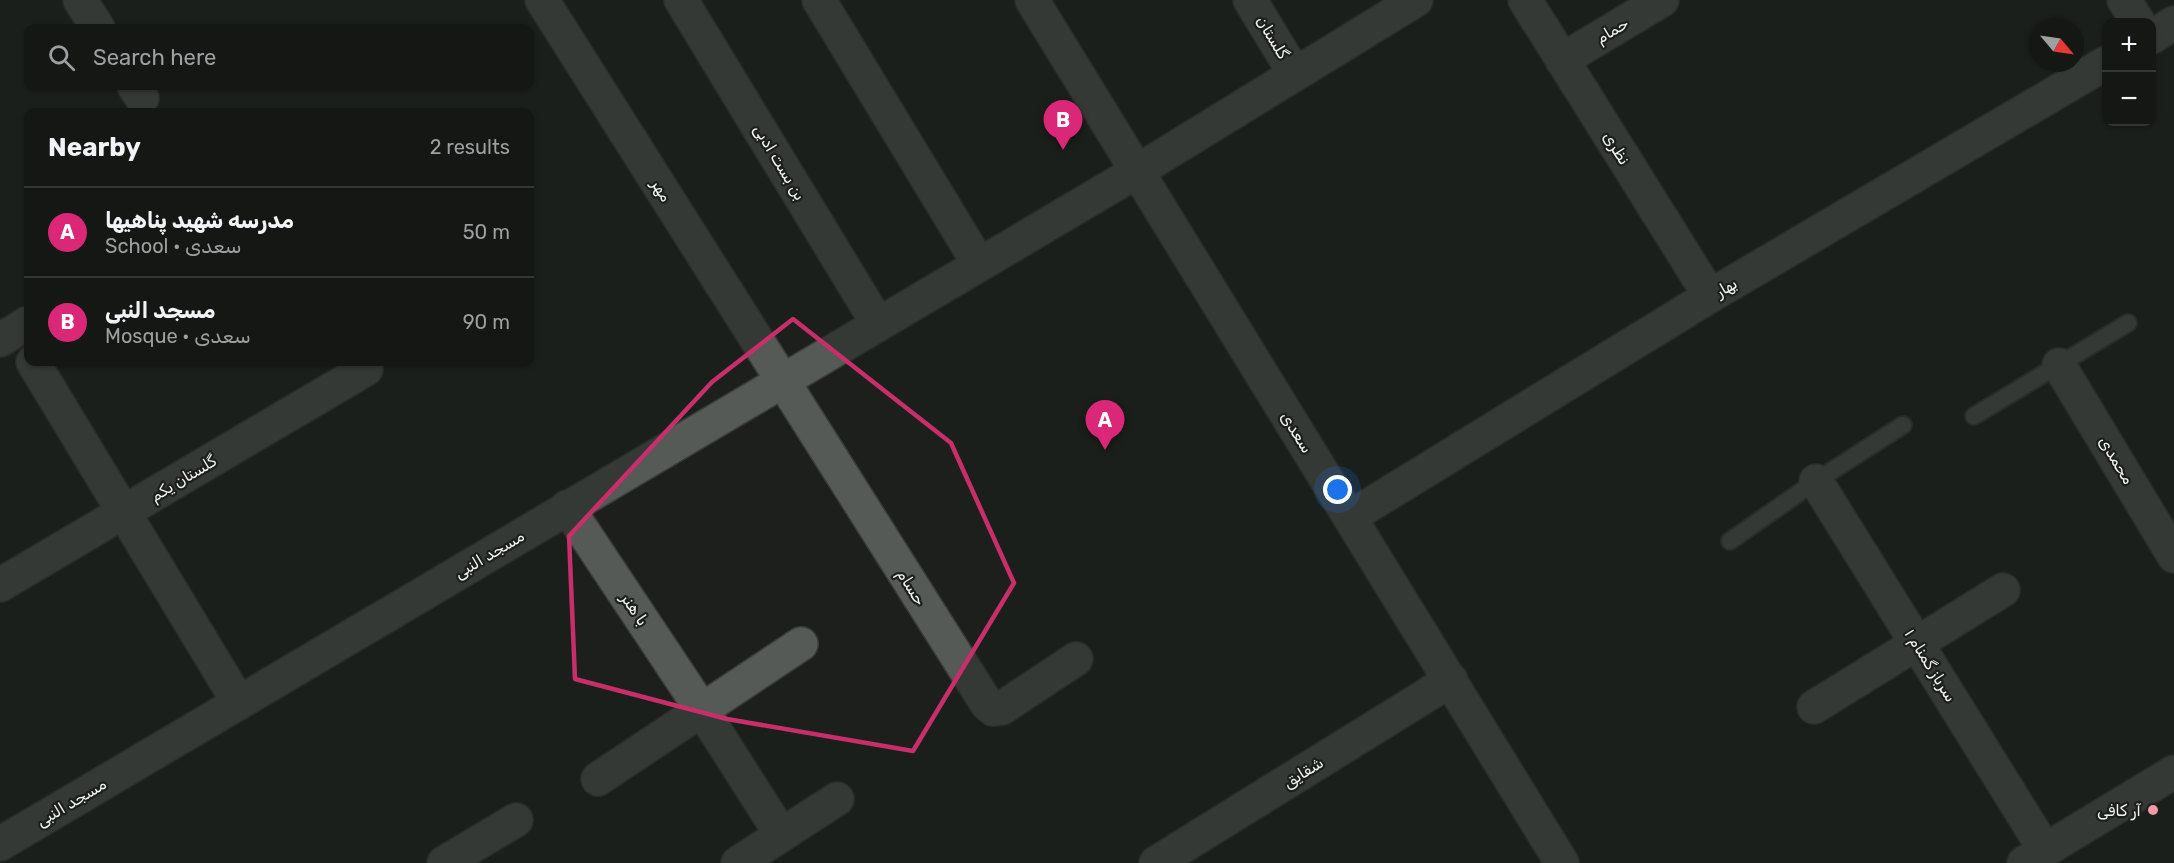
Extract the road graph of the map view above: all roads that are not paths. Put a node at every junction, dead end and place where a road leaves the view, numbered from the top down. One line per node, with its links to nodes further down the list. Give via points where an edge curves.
1 (80, 0): 14 (street)
2 (542, 0): 27 (street, مهر)
3 (681, 0): 23 (street, بن بست ادبی)
4 (819, 0): 20 (street)
5 (1032, 0): 19 (street, سعدی)
6 (1250, 0): 18 (street, گلستان)
7 (1416, 0): 11 (street, مسجد النبی)
8 (1525, 0): 16 (street, نظری)
9 (1662, 0): 16 (street, حمام)
10 (2124, 0): 12 (street)
11 (1376, 10): 18 (street, مسجد النبی)
12 (2135, 18)
13 (2174, 23): 15 (street)
14 (95, 24)
15 (2156, 34)
16 (1562, 60): 21 (street, نظری)
17 (2102, 65): 21 (street, بهار)
18 (1295, 74): 19 (street, مسجد النبی)
19 (1136, 171): 20 (street, مسجد النبی); 33 (street, سعدی)
20 (979, 264): 23 (street, مسجد النبی)
21 (1710, 296): 33 (street, بهار)
22 (2128, 323): 24 (lane)
23 (878, 324): 27 (street, مسجد النبی)
24 (2060, 364): 28 (lane); 35 (street, محمدی)
25 (35, 366): 32 (street)
26 (366, 369): 32 (street, گلستان یکم)
27 (782, 380): 31 (street, مسجد النبی); 40 (street, حسام, via 987,704 993,709 1002,708)
28 (1974, 416)
29 (1903, 425): 30 (lane)
30 (1816, 481): 34 (lane); 38 (street, سرباز گمنام ۱)
31 (567, 507): 42 (street, مسجد النبی); 44 (street, با هنر)
32 (124, 513): 36 (street, گلستان یکم); 42 (street)
33 (1350, 517): 41 (street, سعدی)
34 (1730, 541)
35 (2174, 556)
36 (0, 585)
37 (2003, 590): 38 (street)
38 (1917, 642): 43 (street); 51 (street, سرباز گمنام ۱)
39 (801, 644): 44 (street)
40 (1076, 659)
41 (1450, 680): 52 (street, سعدی); 55 (street, شقایق)
42 (238, 703): 50 (street, مسجد النبی)
43 (1814, 707)
44 (702, 710): 46 (street); 49 (street, با هنر)
45 (2174, 772): 51 (street)
46 (598, 779)
47 (837, 799): 49 (street)
48 (516, 820): 53 (street)
49 (781, 834): 54 (street)
50 (0, 844)
51 (2034, 857)
52 (1552, 859)
53 (444, 863)
54 (738, 863)
55 (1156, 863)

